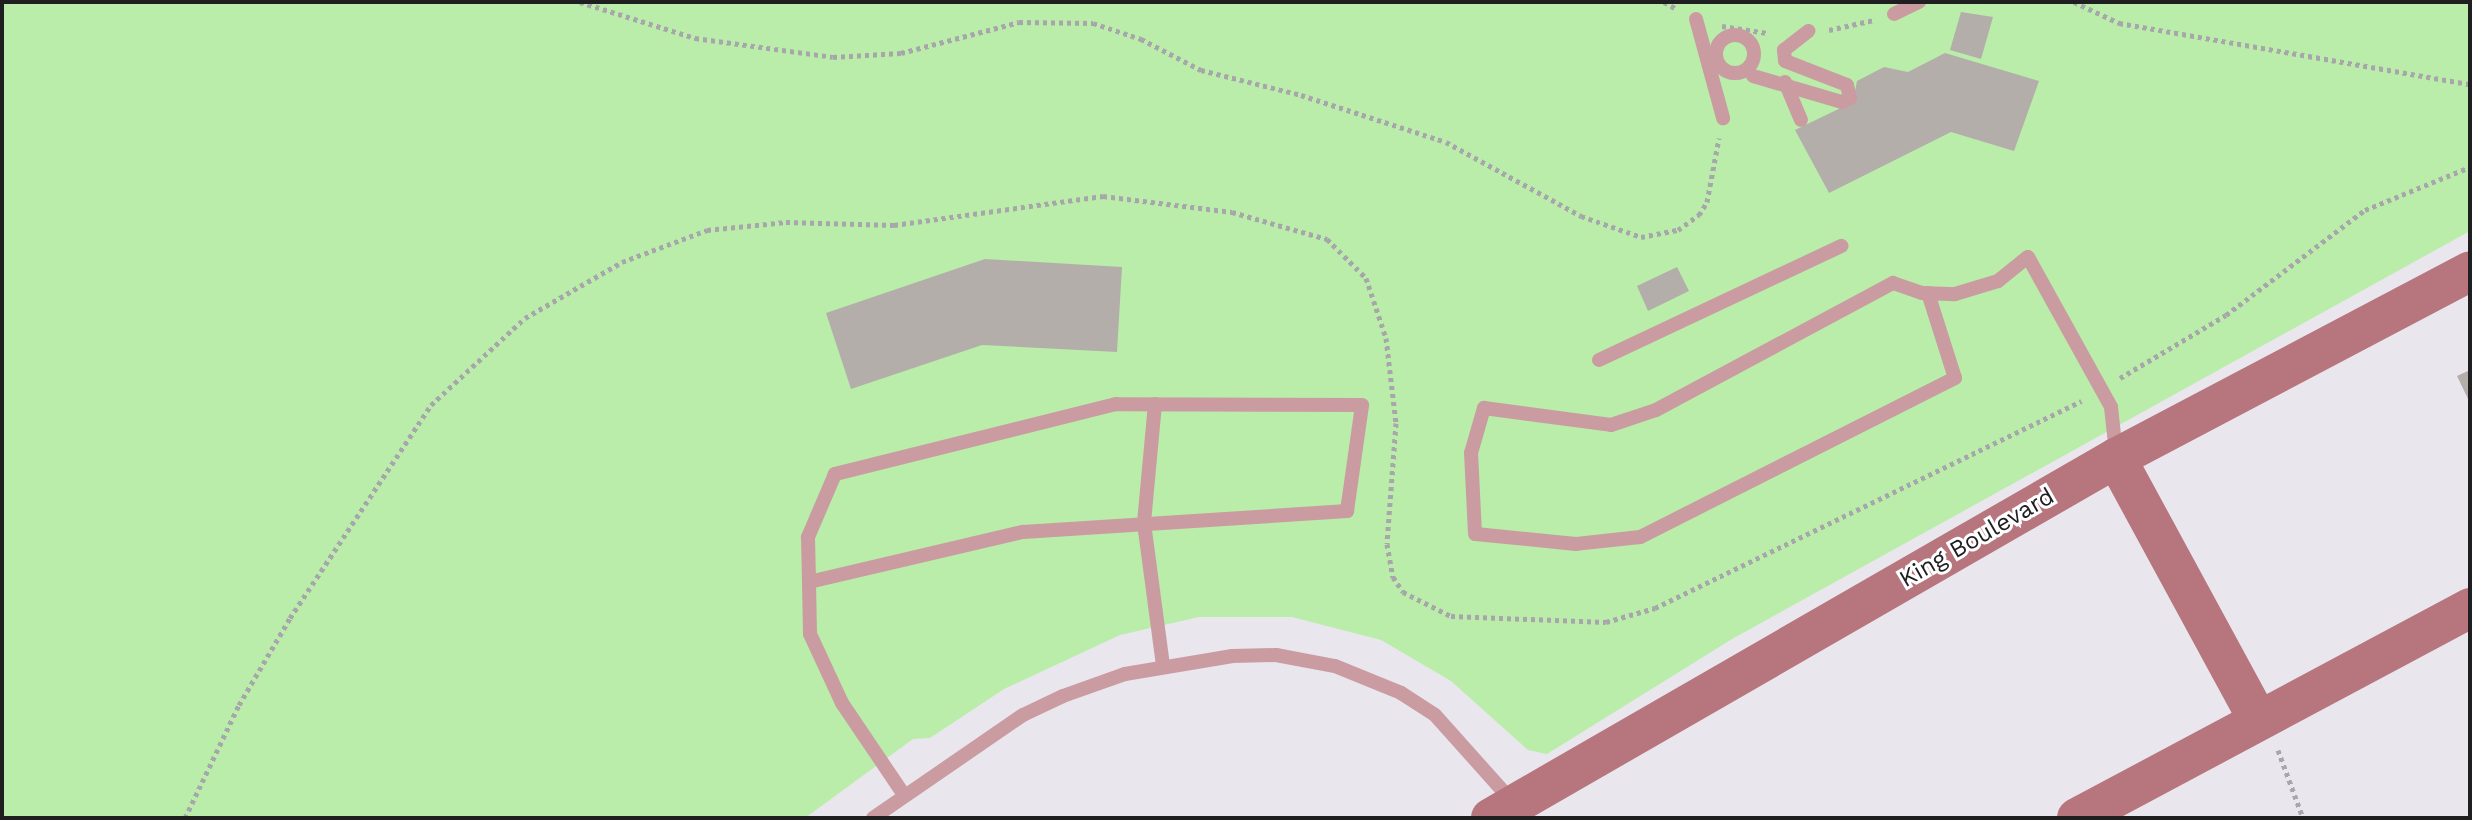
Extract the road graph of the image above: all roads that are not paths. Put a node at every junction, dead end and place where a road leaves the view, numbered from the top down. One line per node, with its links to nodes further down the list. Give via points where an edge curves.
1 (1919, 2): 2 (lane)
2 (1894, 14)
3 (1696, 19): 7 (lane)
4 (1808, 31): 6 (lane, via 1784,50 1785,61 1847,85 1850,98 1842,102)
5 (1753, 76): 6 (lane)
6 (1785, 82): 8 (lane)
7 (1723, 118)
8 (1801, 120)
9 (1841, 246): 12 (lane)
10 (2470, 271): 14 (street, King Boulevard)
11 (1928, 293): 11 (lane, via 1955,378 1640,537 1576,544 1475,534 1471,453 1484,408 1611,425 1656,410 1893,283); 14 (lane, via 1955,294 1998,281 2028,257 2111,407)
12 (1599, 360)
13 (1155, 404): 15 (lane); 15 (lane, via 1362,405 1347,511); 16 (lane, via 1116,404 835,474 808,537)
14 (2116, 458): 19 (street); 21 (street, King Boulevard)
15 (1144, 523): 16 (lane, via 1023,532); 18 (lane)
16 (809, 582): 20 (lane, via 810,634 842,703)
17 (2470, 608): 19 (street)
18 (1163, 666): 20 (lane, via 1125,674 1023,715); 21 (lane, via 1276,655 1335,666 1383,684 1435,715)
19 (2258, 719): 23 (street)
20 (904, 795): 22 (lane)
21 (1509, 813)
22 (873, 818)
23 (2077, 818)

